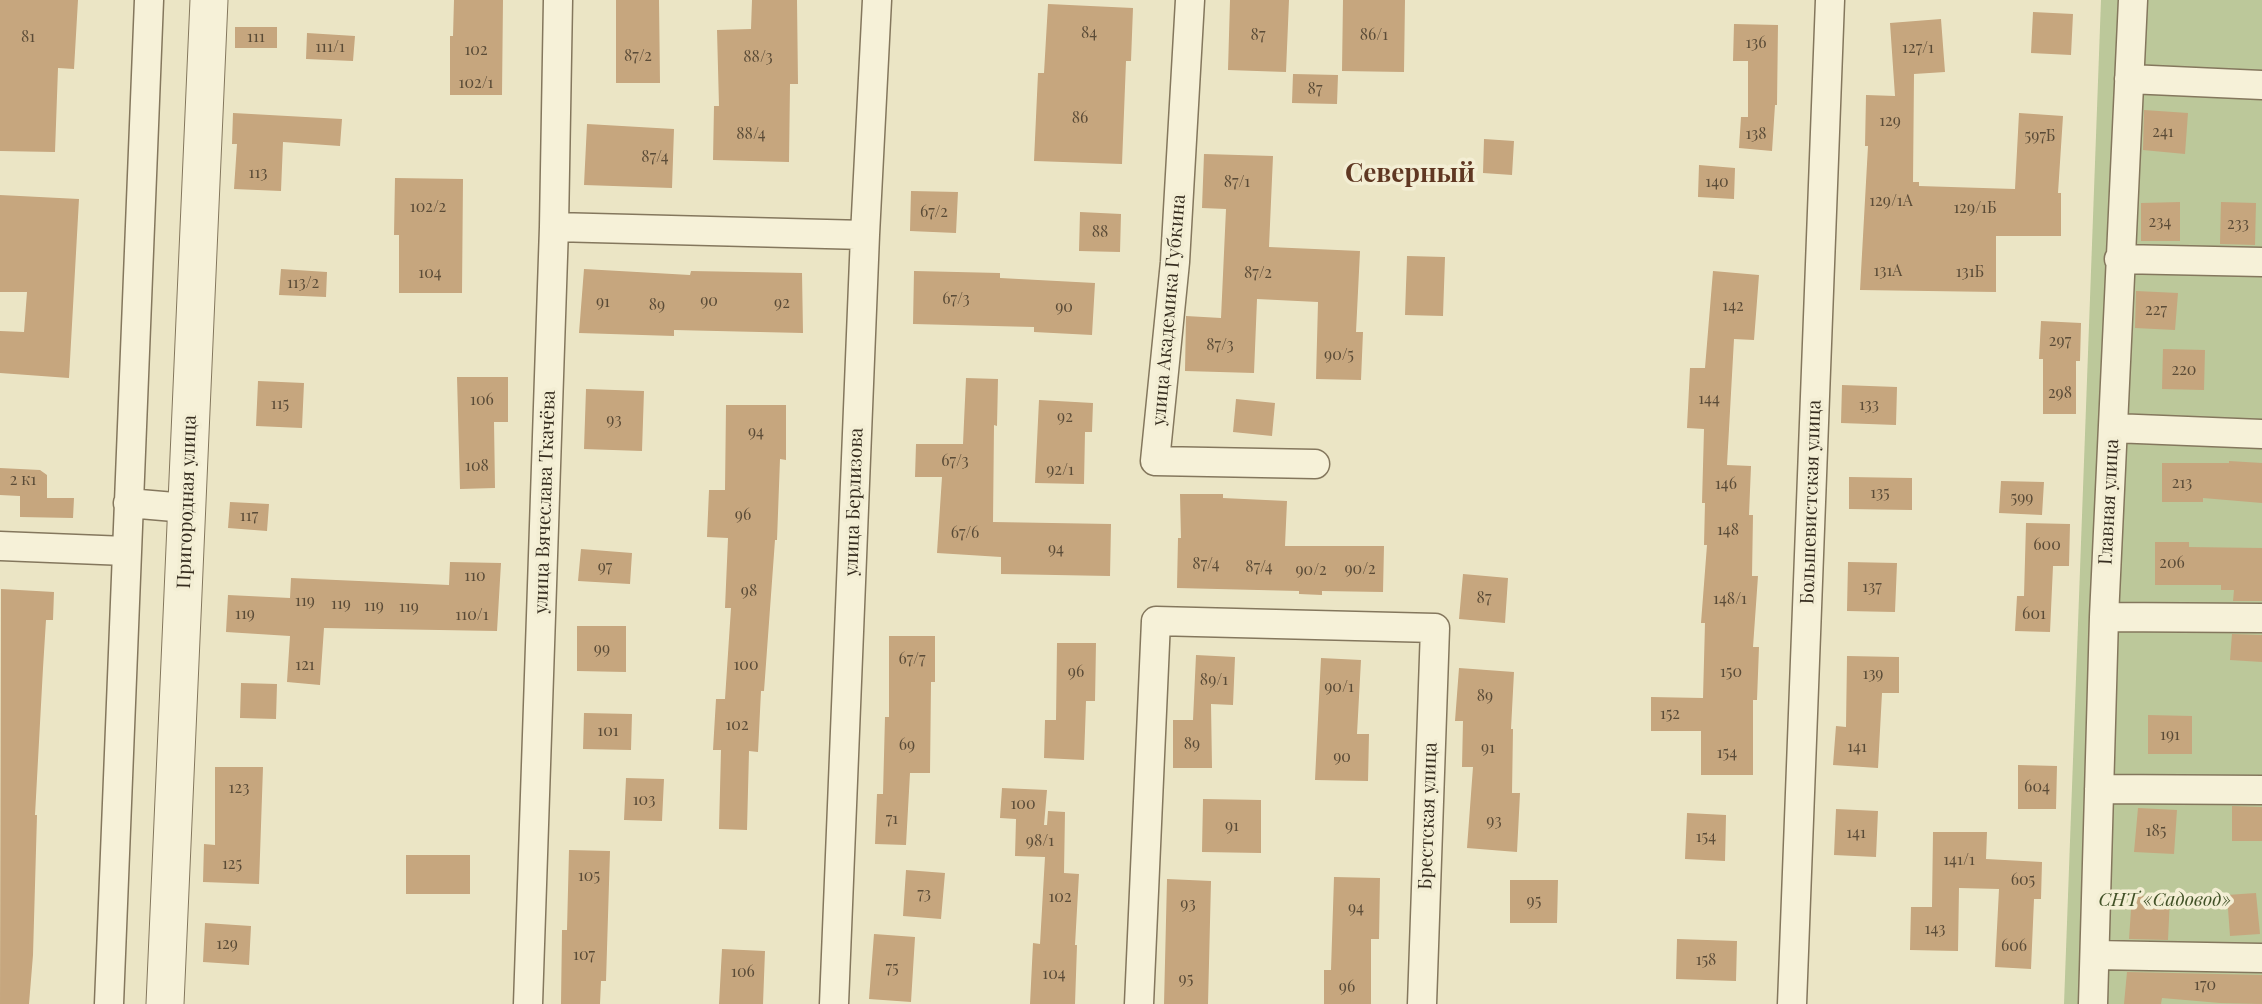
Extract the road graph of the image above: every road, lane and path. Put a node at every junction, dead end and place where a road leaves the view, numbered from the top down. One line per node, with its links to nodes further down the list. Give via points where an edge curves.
1 (149, 0): 17 (street)
2 (209, 0): 18 (street, Пригородная улица)
3 (558, 0): 10 (street, улица Вячеслава Ткачёва)
4 (877, 0): 11 (street, улица Берлизова)
5 (1190, 0): 16 (street, улица Академика Губкина, via 1175,262 1155,461)
6 (1830, 0): 33 (street, Большевистская улица)
7 (2133, 0): 8 (street, Главная улица)
8 (2129, 79): 9 (street); 12 (street, Главная улица)
9 (2262, 85)
10 (554, 227): 11 (street); 29 (street, улица Вячеслава Ткачёва)
11 (865, 235): 30 (street, улица Берлизова)
12 (2119, 259): 13 (street); 14 (street, Главная улица)
13 (2262, 262)
14 (2113, 428): 15 (street); 21 (street, Главная улица)
15 (2262, 434)
16 (1315, 464)
17 (128, 503): 18 (street); 20 (street)
18 (186, 508): 28 (street, Пригородная улица)
19 (0, 546): 20 (street)
20 (126, 551): 27 (street)
21 (2104, 617): 22 (street); 23 (street, Главная улица)
22 (2262, 618)
23 (2099, 789): 24 (street); 25 (street, Главная улица)
24 (2262, 790)
25 (2095, 955): 26 (street); 34 (street, Главная улица)
26 (2262, 958)
27 (109, 1004)
28 (165, 1004)
29 (528, 1004)
30 (834, 1004)
31 (1139, 1004): 32 (street, Брестская улица, via 1156,621 1435,628)
32 (1422, 1004)
33 (1792, 1004)
34 (2093, 1004)

